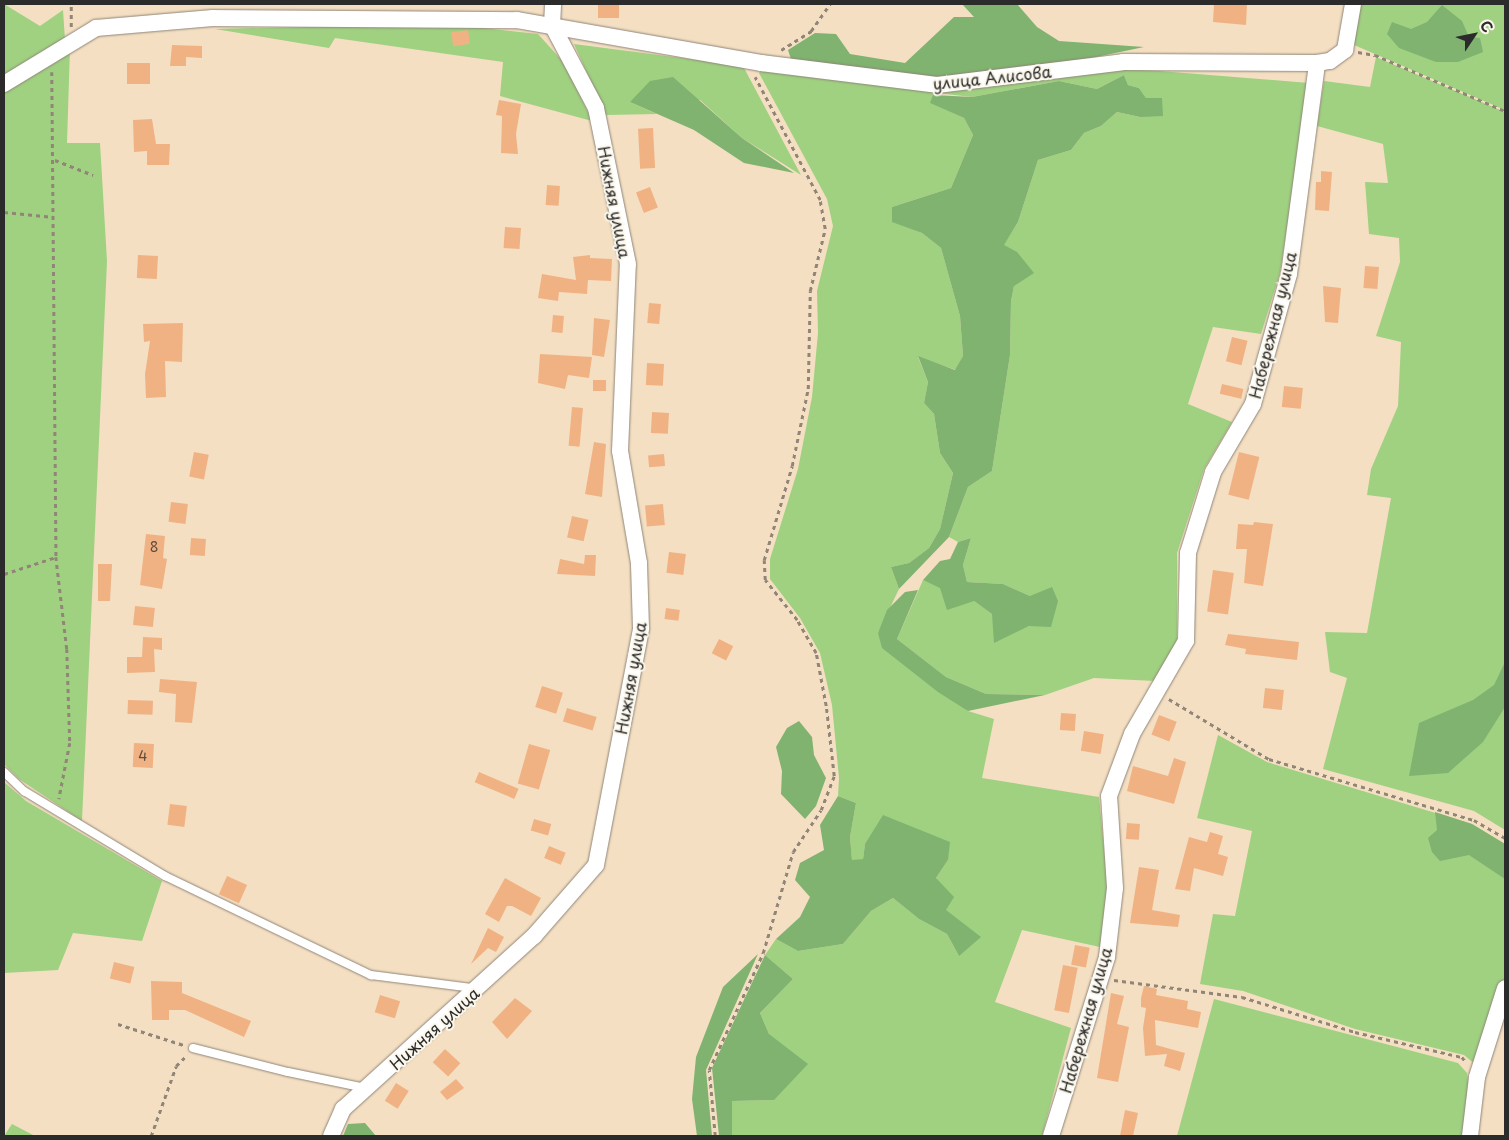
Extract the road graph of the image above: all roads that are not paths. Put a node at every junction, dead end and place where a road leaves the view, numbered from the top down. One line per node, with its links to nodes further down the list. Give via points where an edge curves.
1 (553, 4): 3 (street)
2 (1353, 4): 4 (street, via 1345,50 1330,61)
3 (552, 25): 4 (street, улица Алисова, via 754,62 937,85 1123,62); 5 (street, улица Алисова, via 517,20 213,18 96,28); 8 (street, Нижняя улица, via 596,108 628,264 620,451 639,564 641,628 596,865 534,936)
4 (1317, 63): 12 (street, Набережная улица, via 1289,274 1253,404 1213,472 1188,553 1186,641 1132,734 1109,796 1115,888 1107,957)
5 (4, 84)
6 (4, 772): 8 (lane, via 24,791 164,876 371,975)
7 (1505, 988): 13 (street, via 1477,1077)
8 (478, 989): 10 (street, Нижняя улица)
9 (193, 1048): 10 (lane)
10 (365, 1088): 11 (street, Нижняя улица, via 343,1109)
11 (331, 1136)
12 (1051, 1136)
13 (1470, 1136)

